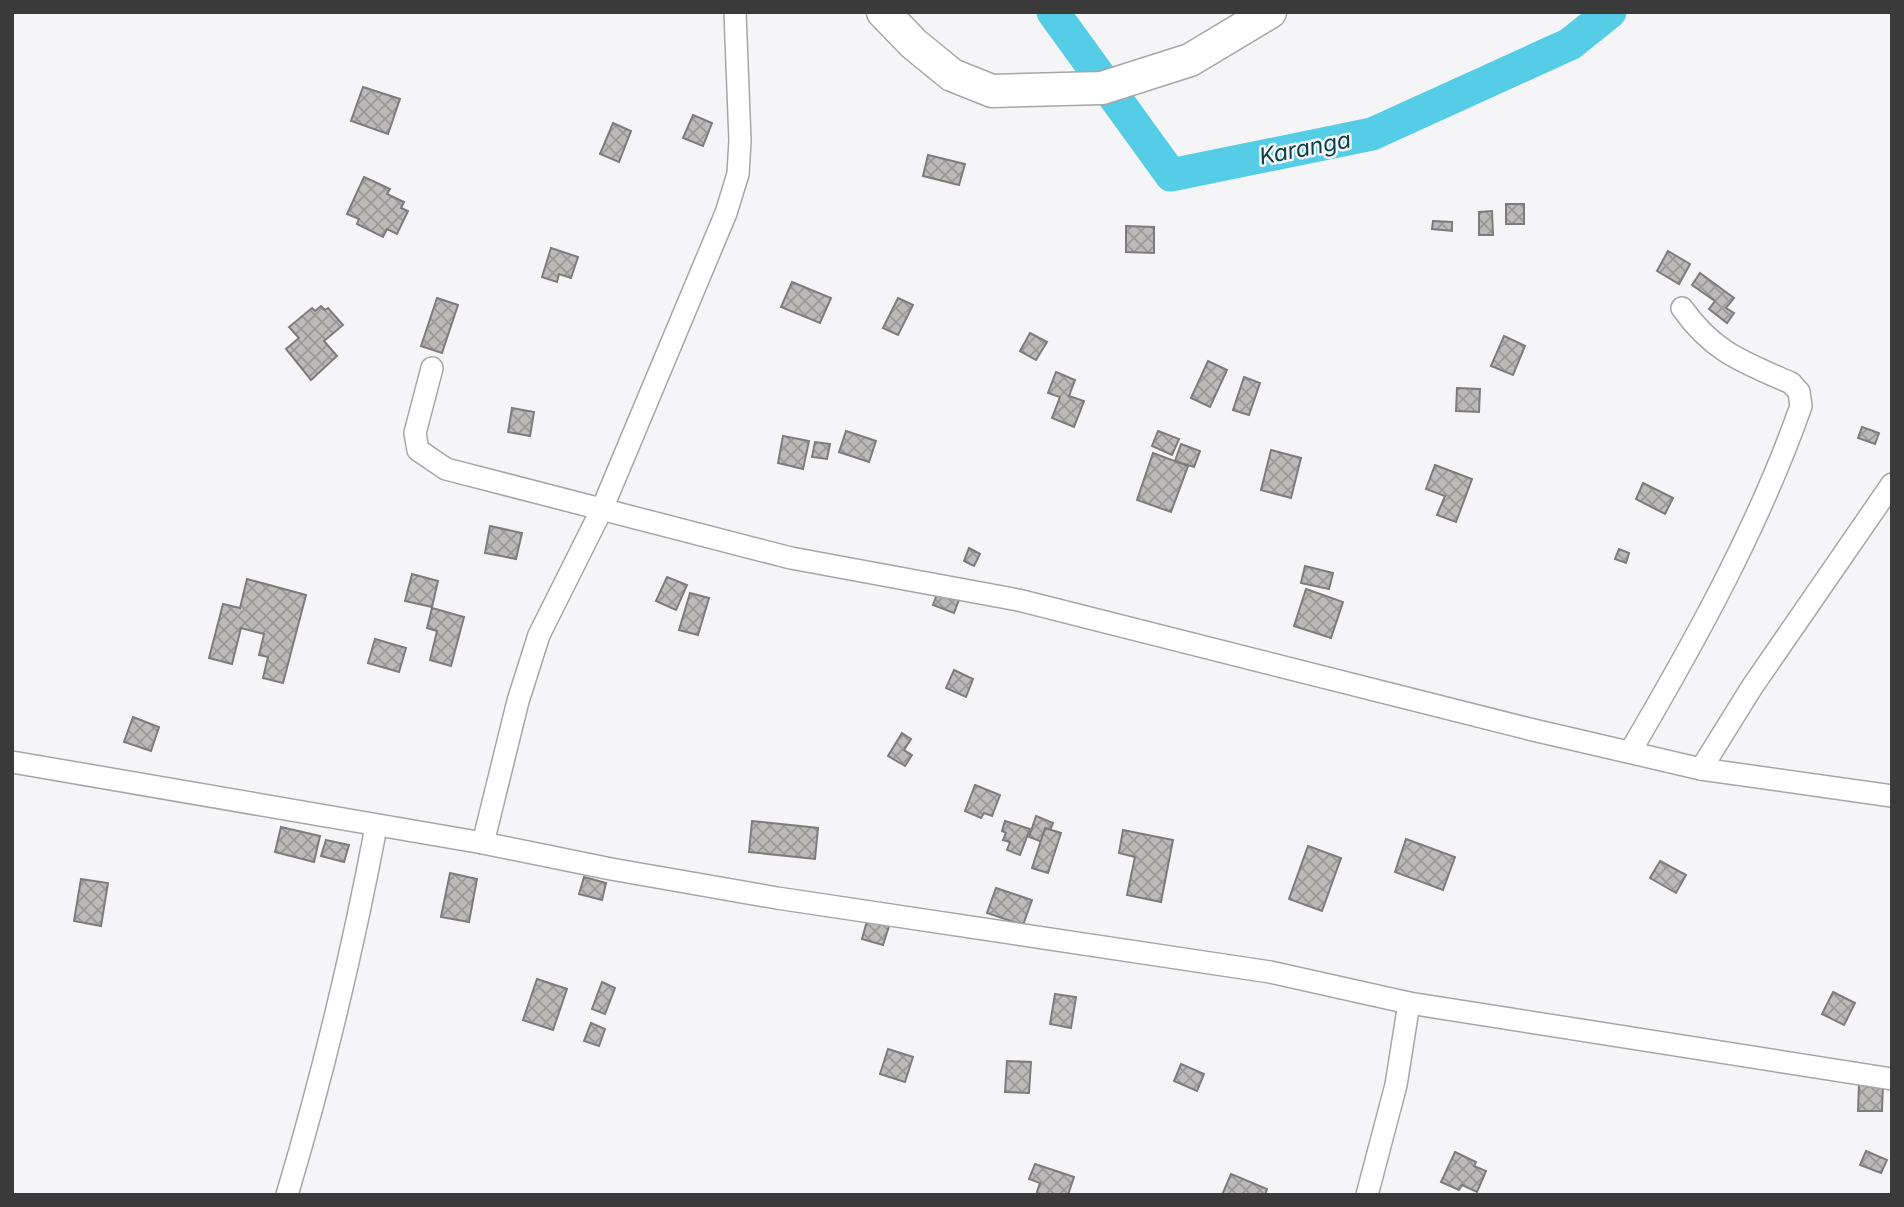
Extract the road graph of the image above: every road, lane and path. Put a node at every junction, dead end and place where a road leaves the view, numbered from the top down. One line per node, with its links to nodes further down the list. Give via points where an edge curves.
1 (735, 12): 7 (street, via 738,174 726,213)
2 (883, 12): 3 (main road, via 952,75 992,91 1030,91 1102,88 1190,60)
3 (1270, 12)
4 (1682, 308): 8 (street, via 1700,334 1717,347 1791,383 1800,392 1801,406 1743,547)
5 (432, 368): 7 (street, via 415,433 418,450 431,461 446,469)
6 (1892, 484): 10 (street)
7 (602, 509): 8 (street, via 791,558 1018,600); 13 (street, via 540,635)
8 (1630, 752): 10 (street)
9 (12, 762): 12 (street)
10 (1701, 769): 11 (street)
11 (1892, 796)
12 (376, 827): 13 (street); 16 (street, via 352,958)
13 (482, 843): 14 (street, via 765,895 1270,972)
14 (1409, 1003): 15 (street); 17 (street, via 1396,1085)
15 (1892, 1079)
16 (287, 1195)
17 (1367, 1195)

